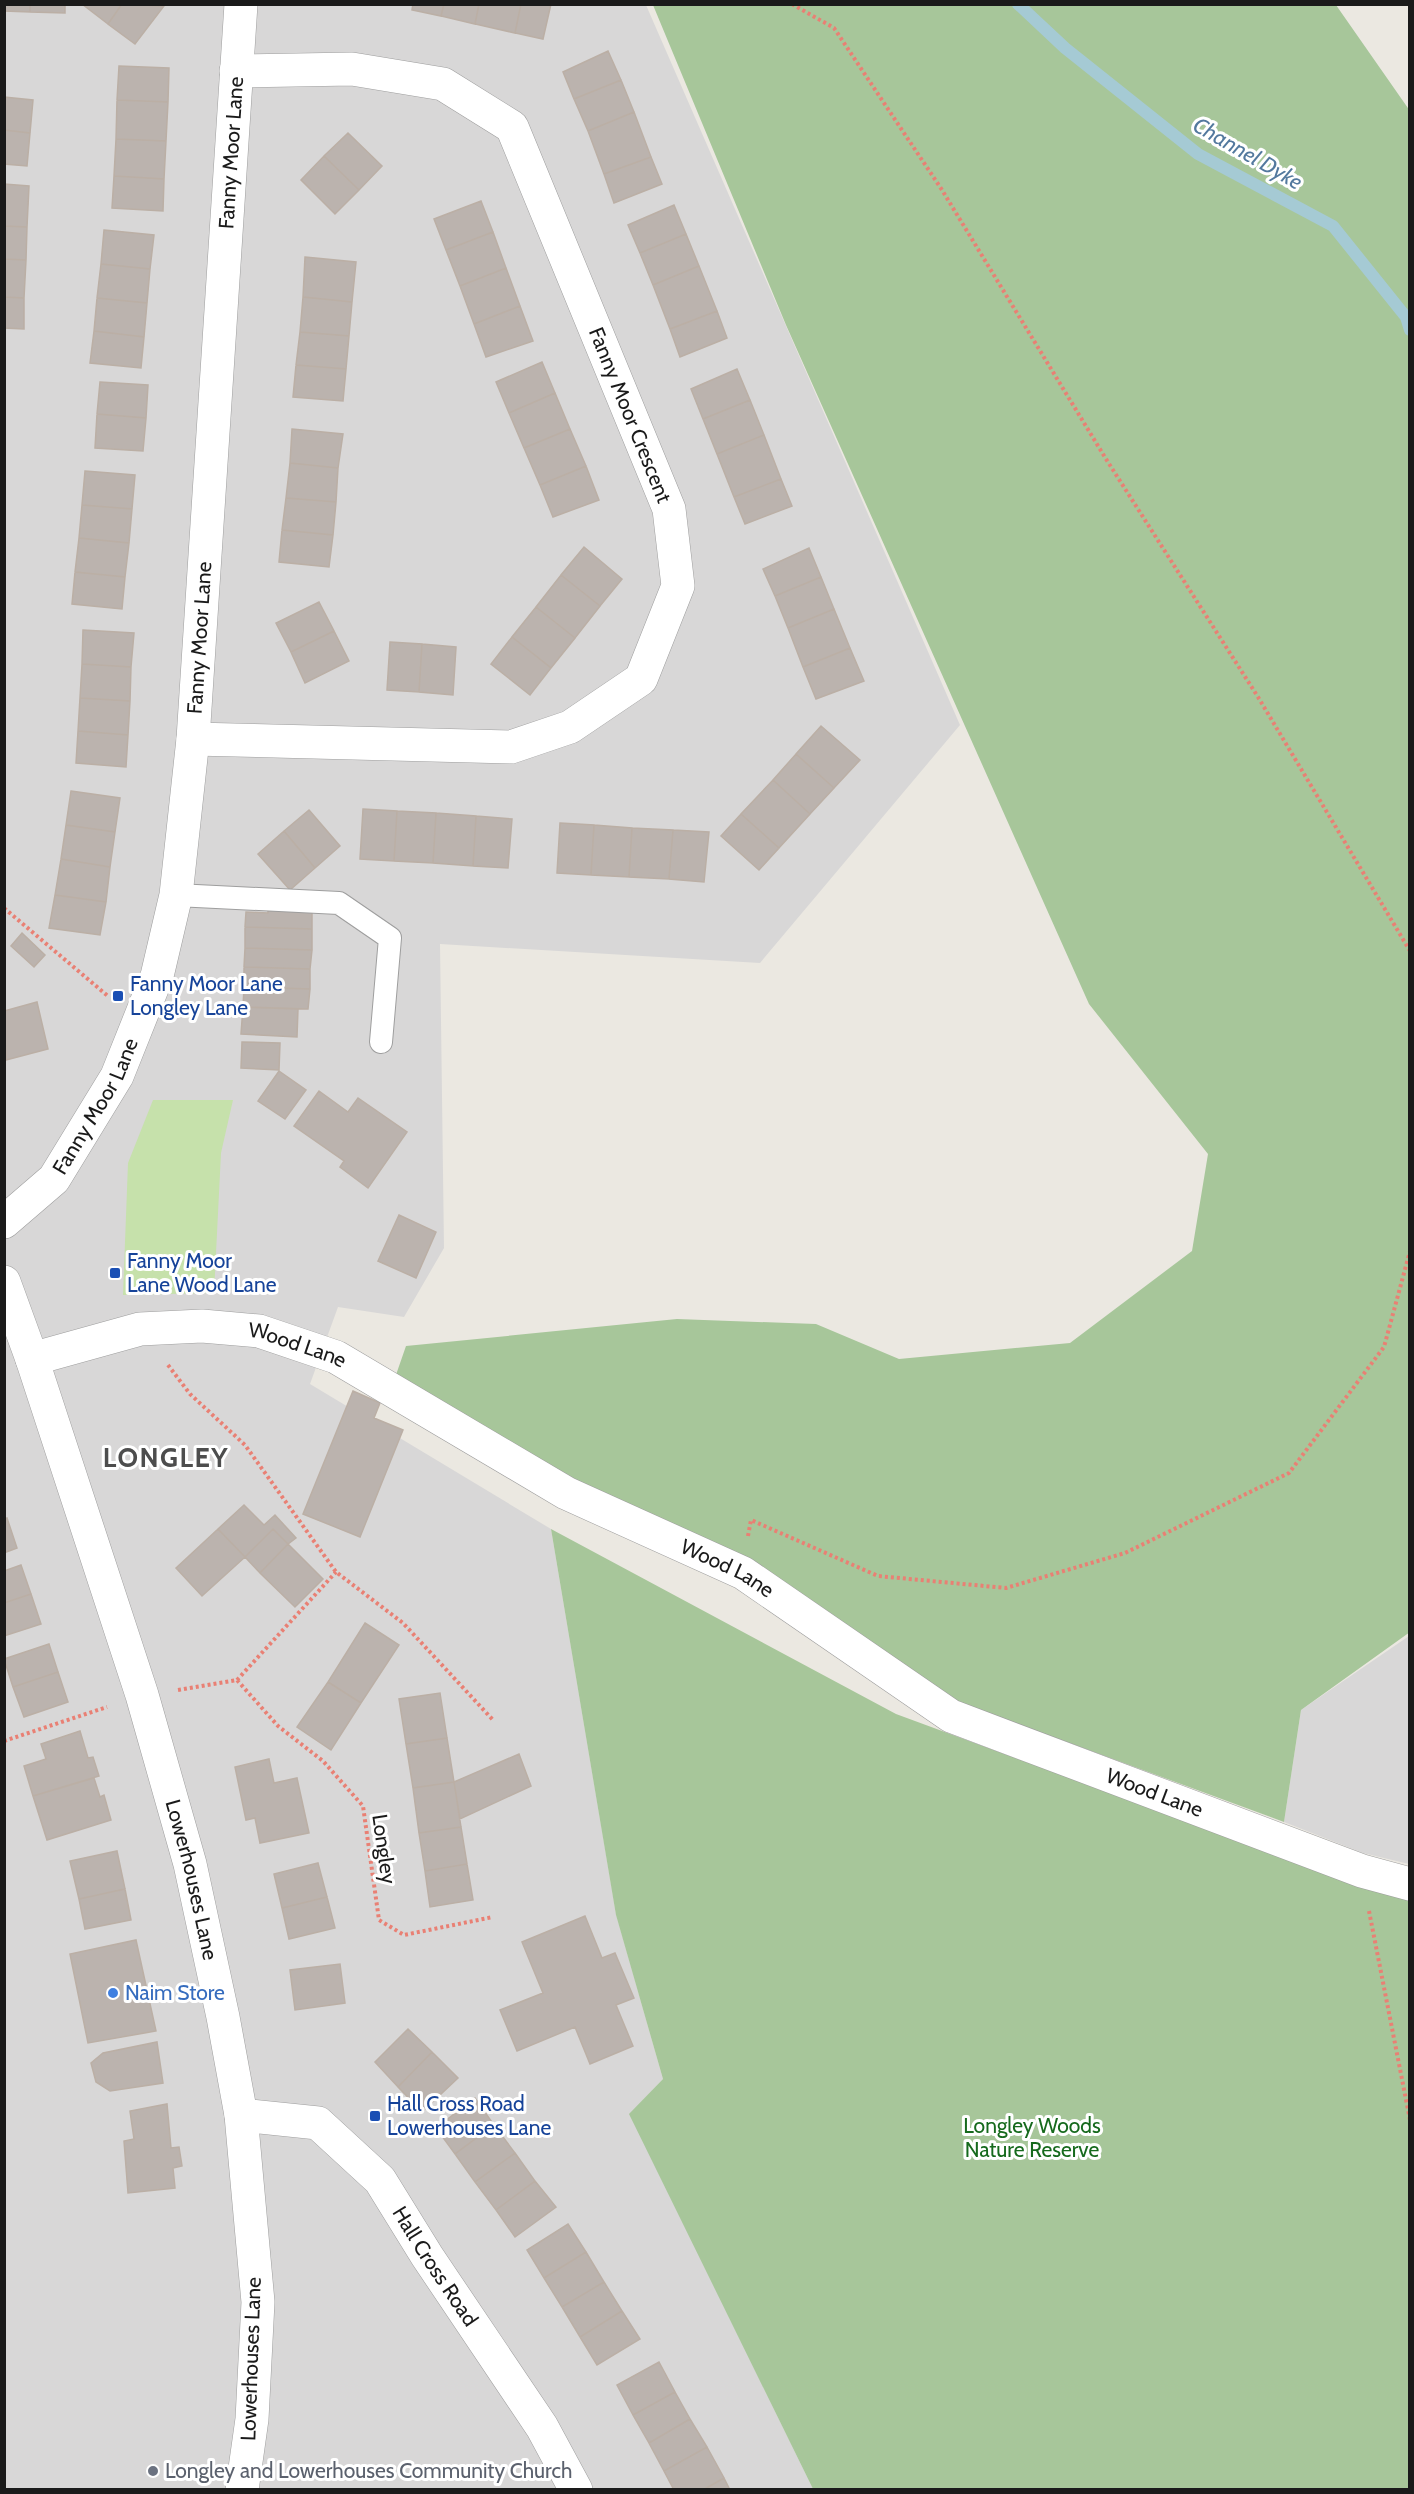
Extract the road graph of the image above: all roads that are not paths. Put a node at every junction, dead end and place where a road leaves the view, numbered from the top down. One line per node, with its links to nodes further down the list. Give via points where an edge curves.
1 (241, 4): 2 (street, Fanny Moor Lane)
2 (236, 72): 3 (street, Fanny Moor Lane); 3 (street, Fanny Moor Crescent, via 351,69 443,84 512,127 669,509 678,586 641,679 570,727 511,747)
3 (193, 738): 4 (street, Fanny Moor Lane)
4 (176, 895): 5 (lane, via 339,903 390,938); 6 (street, Fanny Moor Lane, via 157,976 117,1077 54,1179)
5 (381, 1042)
6 (4, 1222)
7 (4, 1282): 8 (street, Lowerhouses Lane)
8 (32, 1359): 9 (street, Wood Lane, via 140,1329 202,1326 259,1331 336,1357 566,1493 743,1573 951,1716 1362,1872); 10 (street, Lowerhouses Lane, via 142,1695 190,1864)
9 (1410, 1884)
10 (241, 2115): 11 (street, Lowerhouses Lane, via 258,2302 252,2419); 12 (street, Hall Cross Road, via 318,2123 380,2180 542,2427)
11 (242, 2490)
12 (576, 2490)

